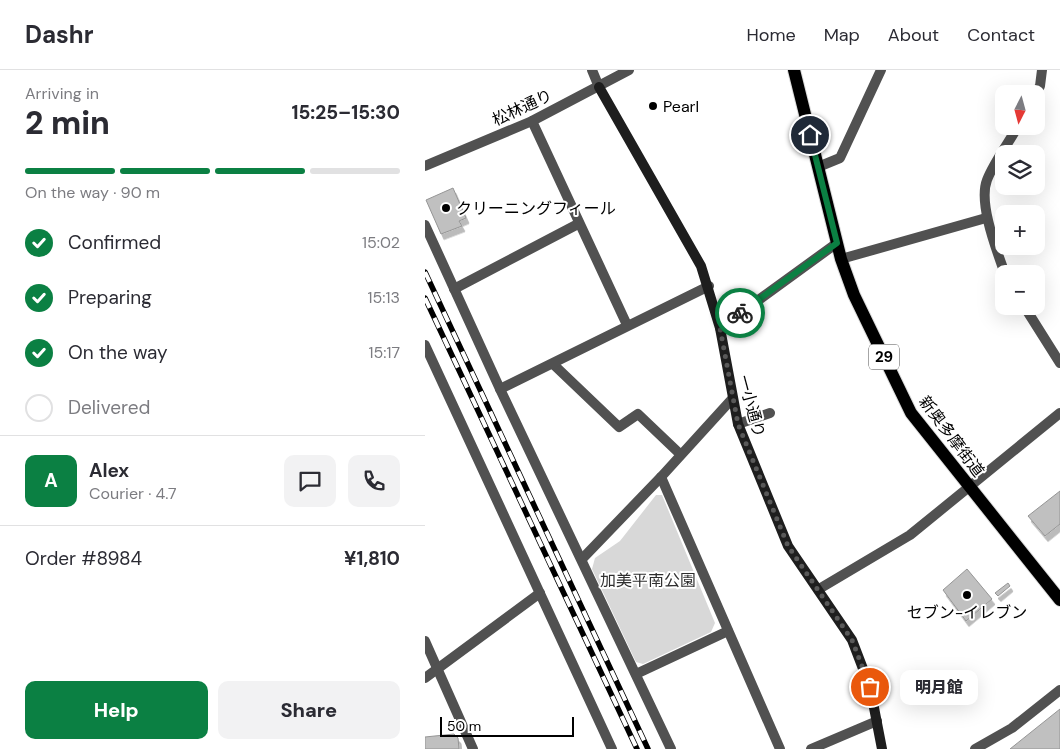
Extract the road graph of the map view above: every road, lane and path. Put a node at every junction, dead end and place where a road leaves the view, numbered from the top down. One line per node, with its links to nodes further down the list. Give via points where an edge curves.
1 (592, 70): 7 (street, 一小通り)
2 (629, 70): 7 (street, 松林通り)
3 (794, 70): 11 (main road, 新奥多摩街道 / 29)
4 (881, 70): 11 (street, via 840,158)
5 (1042, 70): 6 (street)
6 (1040, 85)
7 (599, 87): 8 (street, 松林通り); 18 (street, 一小通り, via 701,266)
8 (532, 121): 10 (street, 松林通り); 13 (street)
9 (1013, 135): 12 (street, via 987,181)
10 (425, 166)
11 (818, 167): 15 (main road, 新奥多摩街道 / 29)
12 (986, 218): 16 (street); 17 (street)
13 (578, 224): 19 (street); 21 (street)
14 (425, 225): 19 (street)
15 (837, 243): 16 (main road, 新奥多摩街道 / 29); 22 (street)
16 (841, 259): 33 (main road, 新奥多摩街道 / 29, via 853,295 911,414)
17 (1002, 265)
18 (709, 286): 21 (street); 22 (street, 一小通り)
19 (454, 289): 26 (street)
20 (1030, 315): 24 (street)
21 (627, 325): 25 (street)
22 (720, 328): 27 (street, 一小通り)
23 (425, 345): 36 (street)
24 (1060, 363)
25 (553, 364): 26 (street); 31 (street, via 619,427 638,414)
26 (499, 389): 34 (street)
27 (732, 398): 30 (street, 一小通り); 31 (street)
28 (1060, 412): 33 (street)
29 (770, 413): 30 (street)
30 (738, 424): 35 (street, 一小通り, via 788,546)
31 (680, 454): 32 (street)
32 (661, 477): 34 (street); 38 (street)
33 (969, 485): 35 (street, via 910,535); 37 (main road, 新奥多摩街道 / 29)
34 (582, 559): 41 (street)
35 (819, 589): 44 (street, 一小通り, via 852,640 870,687)
36 (540, 593): 40 (street); 46 (street)
37 (1060, 600)
38 (728, 631): 41 (street); 48 (street)
39 (425, 641): 40 (street)
40 (438, 669): 42 (street); 45 (street)
41 (637, 674): 47 (street)
42 (425, 678)
43 (1060, 690): 51 (street, via 1012,728)
44 (877, 721): 49 (street); 50 (street, 一小通り)
45 (473, 749)
46 (612, 749)
47 (671, 749)
48 (780, 749)
49 (811, 749)
50 (882, 749)
51 (975, 749)

